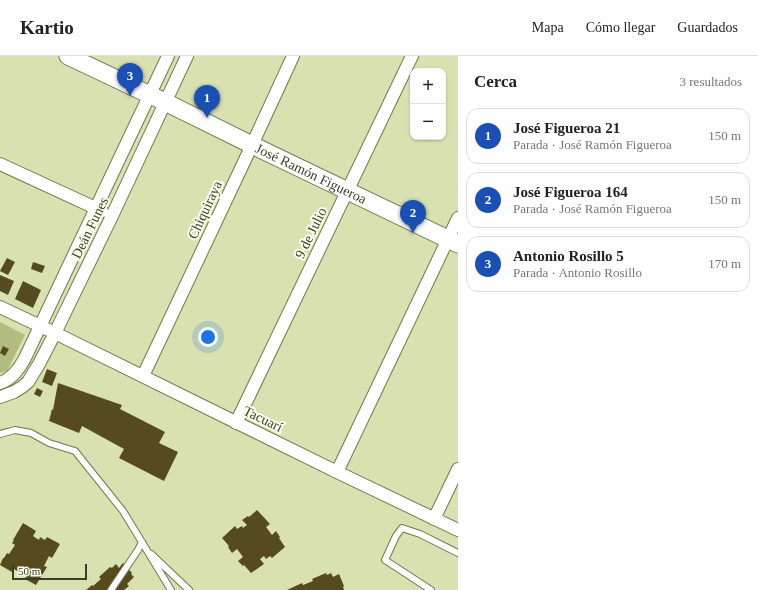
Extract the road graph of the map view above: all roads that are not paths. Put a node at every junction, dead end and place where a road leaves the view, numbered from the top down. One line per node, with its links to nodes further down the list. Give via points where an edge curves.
1 (68, 56): 6 (main road, José Ramón Figueroa)
2 (168, 56): 6 (street, Deán Funes)
3 (187, 56): 7 (street, Deán Funes)
4 (293, 56): 8 (street, Chiquiraya)
5 (412, 56): 10 (street, 9 de Julio)
6 (150, 95): 7 (main road, José Ramón Figueroa); 11 (street, Deán Funes)
7 (165, 102): 8 (main road, José Ramón Figueroa); 12 (street, Deán Funes)
8 (252, 146): 10 (main road, José Ramón Figueroa); 18 (street, Chiquiraya)
9 (0, 164): 11 (street)
10 (348, 191): 14 (main road, José Ramón Figueroa); 21 (street, 9 de Julio)
11 (96, 208): 12 (street); 16 (street, Deán Funes)
12 (112, 216): 17 (street, Deán Funes)
13 (458, 218): 14 (street)
14 (453, 241): 24 (street)
15 (0, 307): 16 (street, Tacuarí)
16 (40, 326): 17 (street, Tacuarí); 19 (street, Deán Funes, via 20,368)
17 (55, 333): 18 (street, Tacuarí); 20 (street, Deán Funes, via 28,382 14,392)
18 (142, 376): 21 (street, Tacuarí)
19 (0, 382)
20 (0, 397)
21 (236, 422): 24 (street, Tacuarí)
22 (0, 434): 27 (lane, via 15,430 31,433 49,443 75,451 124,511)
23 (458, 469): 25 (street)
24 (337, 472): 25 (street, Tacuarí)
25 (434, 519): 26 (street, Tacuarí)
26 (458, 530)
27 (142, 542): 28 (lane); 30 (lane)
28 (146, 549): 31 (lane); 32 (lane)
29 (458, 553): 33 (lane, via 402,528 385,560)
30 (111, 590)
31 (171, 590)
32 (189, 590)
33 (430, 590)

